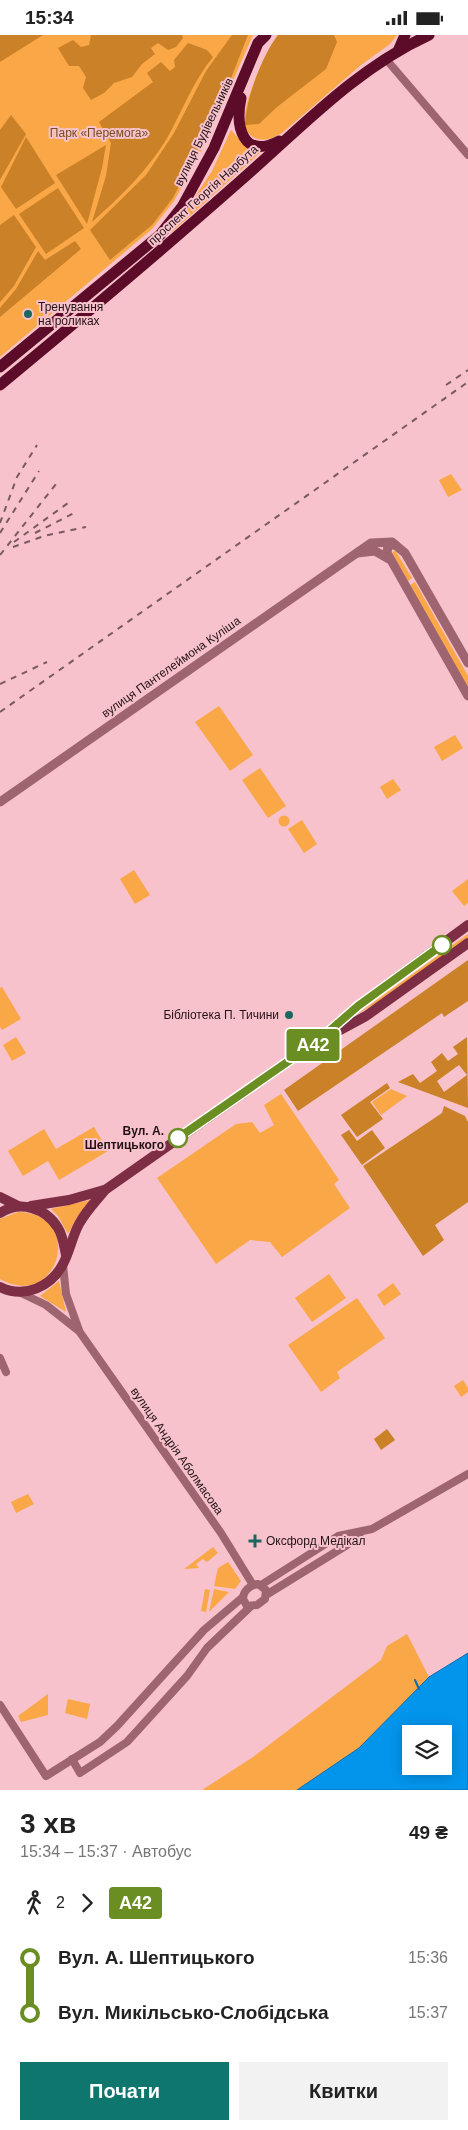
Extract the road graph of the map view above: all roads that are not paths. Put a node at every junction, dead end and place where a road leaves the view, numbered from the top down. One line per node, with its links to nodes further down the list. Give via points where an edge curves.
1 (405, 35): 4 (main road)
2 (429, 35): 4 (main road, проспект Георгія Нарбута)
3 (262, 38): 6 (main road, вулиця Будівельників)
4 (399, 49): 5 (main road, проспект Георгія Нарбута)
5 (385, 58): 7 (main road, проспект Георгія Нарбута); 8 (street)
6 (245, 79): 7 (main road, via 239,124 245,139 261,147); 9 (main road, вулиця Будівельників, via 182,207)
7 (287, 137): 11 (main road, проспект Георгія Нарбута, via 160,253)
8 (468, 155)
9 (160, 235): 10 (main road, проспект Георгія Нарбута)
10 (0, 367)
11 (0, 385)
12 (398, 545): 13 (street, вулиця Пантелеймона Куліша, via 378,541); 14 (street, via 392,544 386,549); 15 (street)
13 (356, 553): 14 (street, via 375,551); 17 (street, вулиця Пантелеймона Куліша)
14 (391, 561): 16 (street)
15 (468, 663)
16 (468, 696)
17 (0, 802)
18 (468, 925): 20 (main road, via 358,1006)
19 (468, 943): 20 (main road, via 366,1016)
20 (319, 1040): 21 (main road)
21 (105, 1190): 23 (main road, via 69,1200); 25 (main road, via 80,1222)
22 (0, 1197): 23 (main road)
23 (22, 1206): 24 (main road); 25 (main road, via 49,1217 58,1228)
24 (0, 1213)
25 (65, 1260): 27 (main road, via 45,1285); 28 (street, вулиця Андрія Аболмасова, via 66,1294)
26 (1, 1288): 27 (main road)
27 (14, 1291): 28 (street, вулиця Андрія Аболмасова, via 46,1305)
28 (79, 1331): 33 (street, вулиця Андрія Аболмасова)
29 (0, 1358): 30 (street)
30 (6, 1372)
31 (468, 1474): 32 (street, via 372,1529)
32 (361, 1532): 33 (street, via 338,1536); 34 (street, via 348,1545)
33 (257, 1585): 34 (street, вулиця Андрія Аболмасова); 35 (street)
34 (266, 1595): 36 (street, via 257,1605)
35 (243, 1597): 36 (street, via 244,1603); 38 (street, via 204,1630 117,1727)
36 (250, 1607): 38 (street, via 207,1648 187,1676 127,1742 80,1773)
37 (0, 1705): 38 (street, via 46,1776)
38 (72, 1759)

